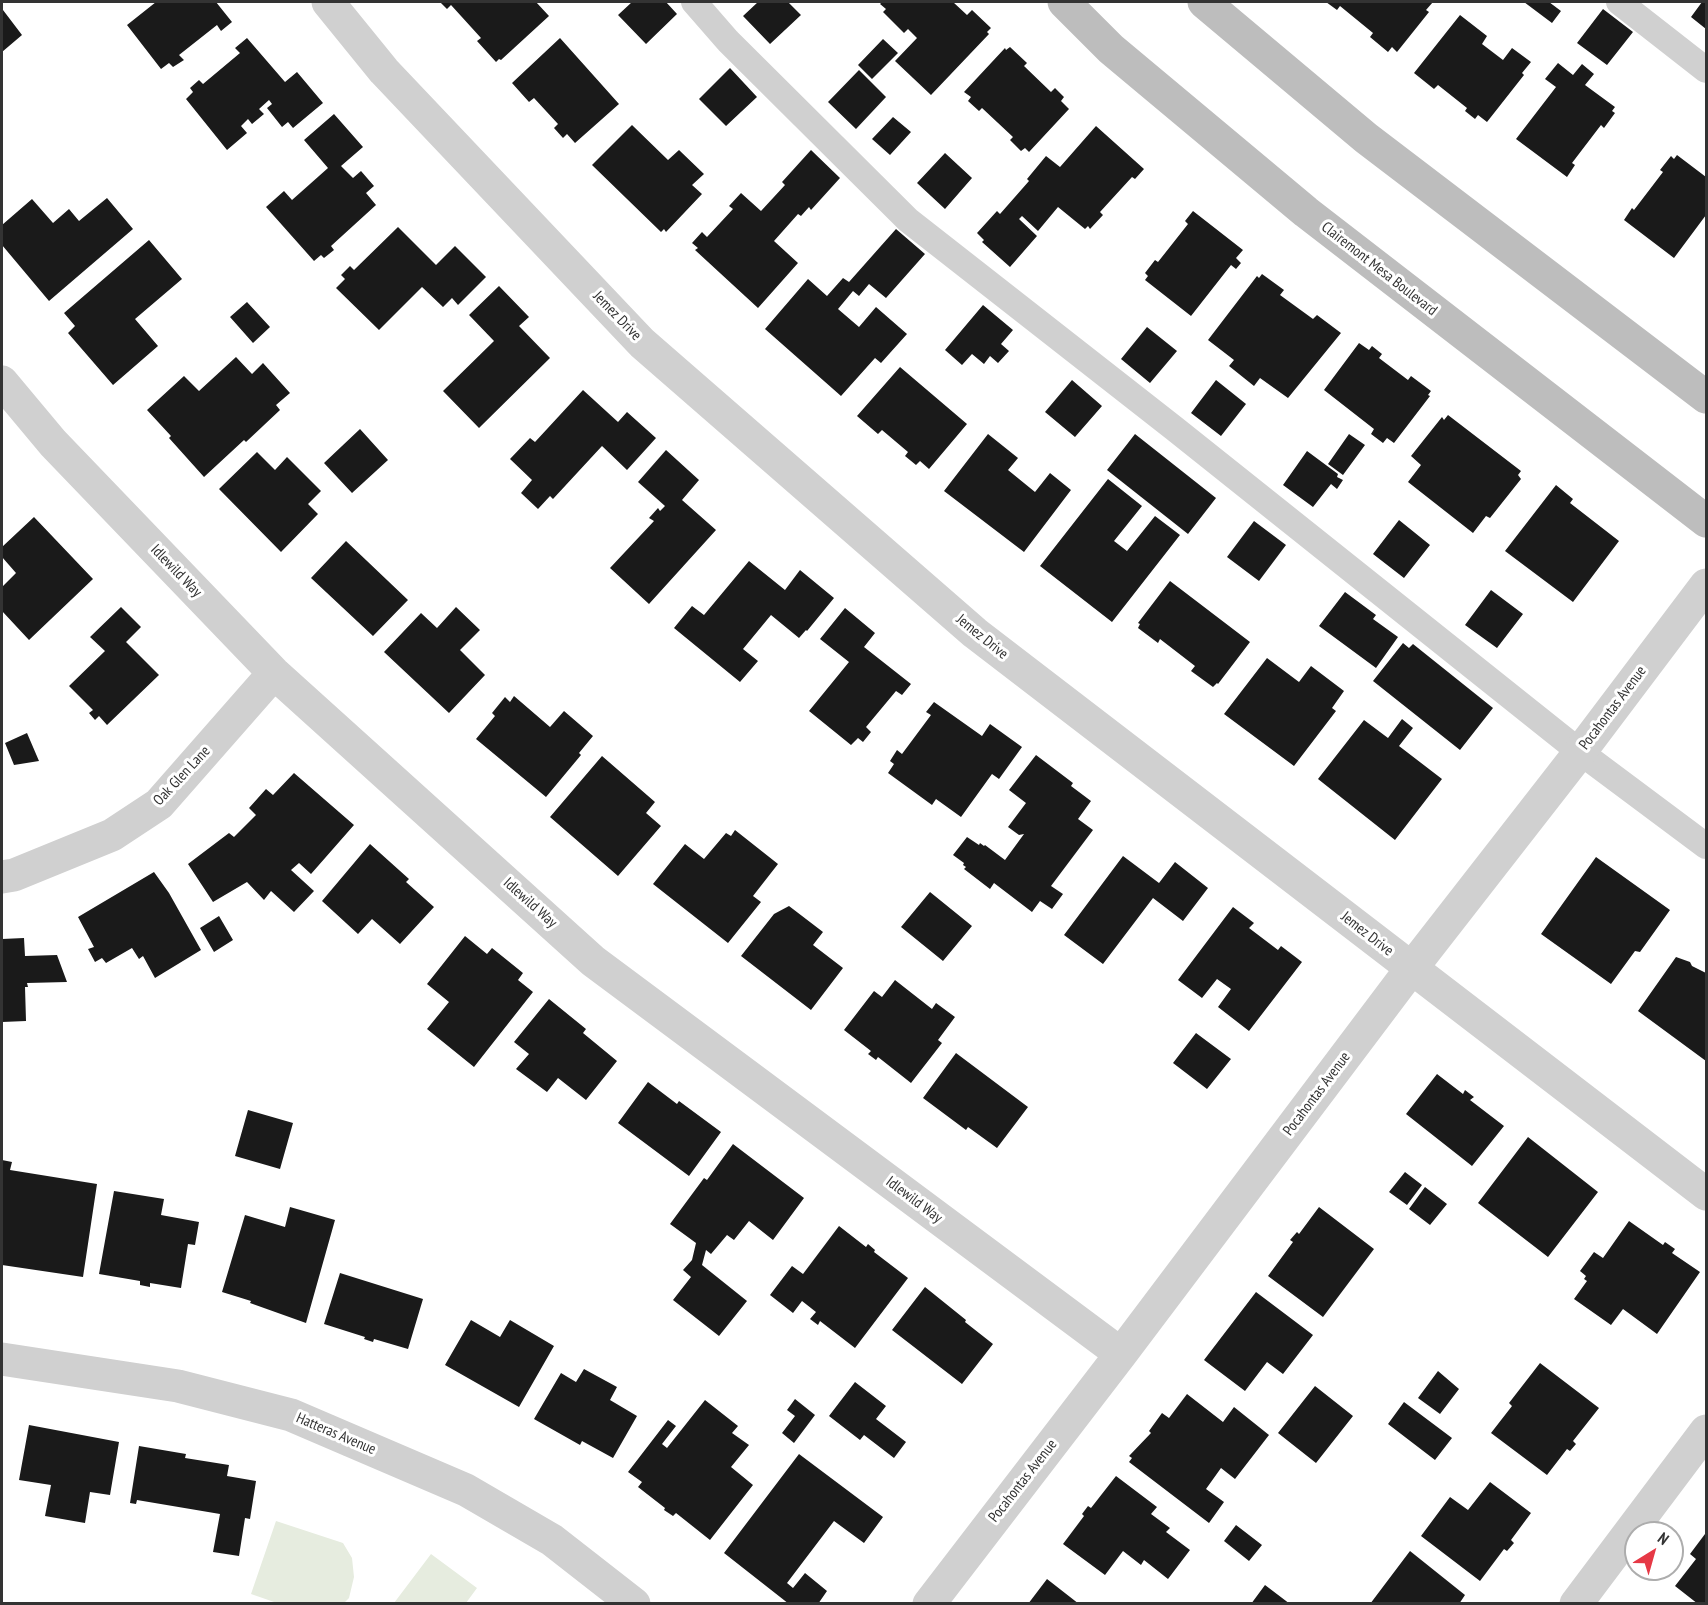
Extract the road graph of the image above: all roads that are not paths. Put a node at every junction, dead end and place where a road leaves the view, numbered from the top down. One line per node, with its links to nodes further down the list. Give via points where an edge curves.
1 (328, 2): 15 (street, Jemez Drive, via 384,71 642,343 975,633)
2 (694, 2): 12 (lane, via 728,41 908,220)
3 (1064, 2): 9 (main road, Clairemont Mesa Boulevard, via 1111,49 1306,212)
4 (1204, 2): 8 (main road, via 1366,138)
5 (1619, 2): 6 (lane)
6 (1707, 70)
7 (2, 382): 11 (street, Idlewild Way, via 53,442)
8 (1707, 397)
9 (1707, 521)
10 (1707, 585): 12 (street, Pocahontas Avenue)
11 (274, 673): 14 (street, Oak Glen Lane, via 159,804 112,835); 17 (street, Idlewild Way, via 594,961)
12 (1580, 752): 13 (lane); 15 (street, Pocahontas Avenue)
13 (1707, 846)
14 (2, 877)
15 (1411, 969): 16 (street, Jemez Drive); 17 (street, Pocahontas Avenue)
16 (1707, 1194)
17 (1121, 1354): 21 (street, Pocahontas Avenue)
18 (2, 1359): 20 (street, Hatteras Avenue, via 178,1386 291,1415 465,1490 552,1540)
19 (1707, 1431): 22 (street)
20 (634, 1604)
21 (929, 1604)
22 (1576, 1604)

